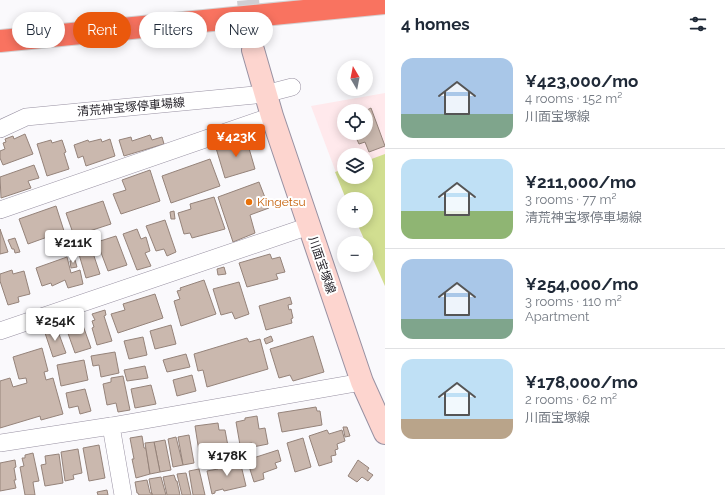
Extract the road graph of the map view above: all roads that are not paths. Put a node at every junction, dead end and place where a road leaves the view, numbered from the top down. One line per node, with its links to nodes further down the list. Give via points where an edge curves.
1 (385, 3): 2 (highway)
2 (0, 41)
3 (253, 50): 5 (street, 川面宝塚線)
4 (292, 87): 5 (street, 清荒神宝塚停車場線)
5 (265, 94): 6 (street, 川面宝塚線); 7 (street, 清荒神宝塚停車場線, via 26,117)
6 (272, 116): 8 (street); 9 (street, 川面宝塚線)
7 (0, 128)
8 (0, 210)
9 (309, 226): 10 (street); 11 (street, 川面宝塚線)
10 (0, 330)
11 (362, 382): 12 (street); 13 (street, 川面宝塚線)
12 (111, 426): 14 (street); 15 (street)
13 (385, 433)
14 (0, 443)
15 (123, 495)

